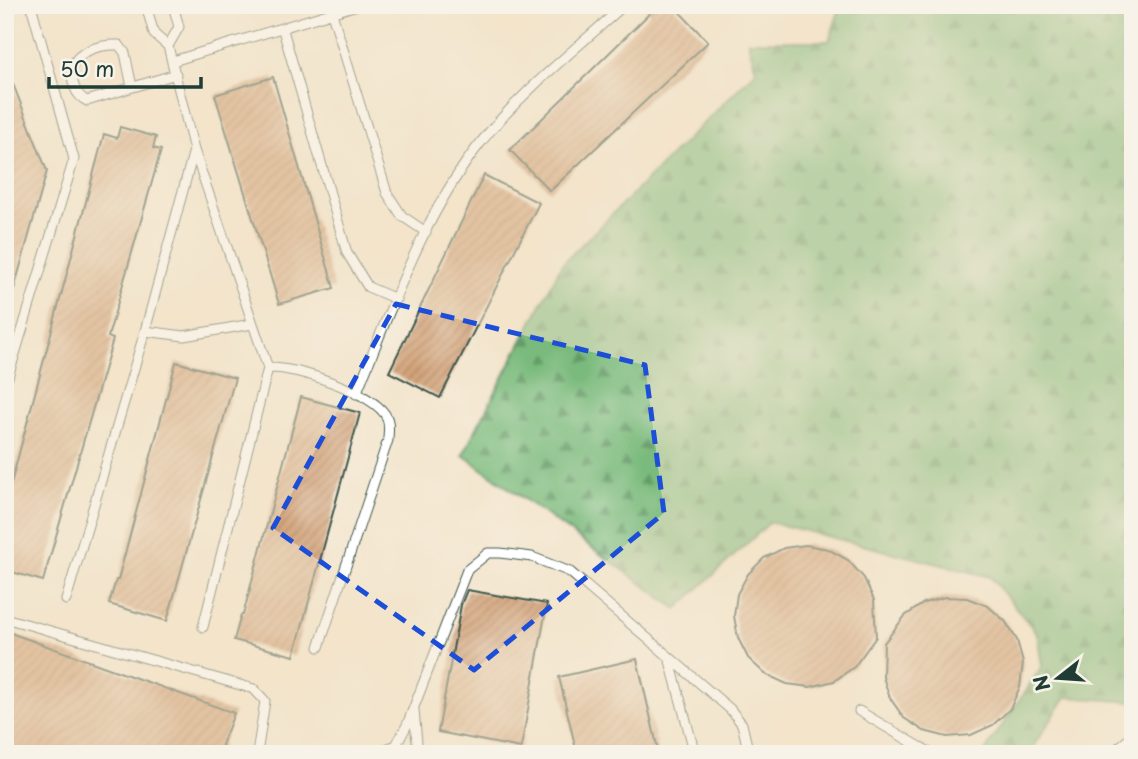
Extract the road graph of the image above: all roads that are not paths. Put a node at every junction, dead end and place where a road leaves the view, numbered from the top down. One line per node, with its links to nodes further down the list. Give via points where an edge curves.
1 (31, 5): 18 (lane, via 74,159)
2 (146, 5): 8 (lane, via 154,34)
3 (173, 5): 8 (lane, via 179,27)
4 (357, 5): 6 (lane)
5 (624, 5): 13 (lane, via 498,121)
6 (332, 13): 7 (lane); 13 (lane, via 387,193 402,216)
7 (283, 30): 9 (lane); 14 (lane, via 346,253 368,287)
8 (168, 46): 9 (lane)
9 (173, 61): 10 (lane)
10 (176, 74): 11 (lane); 12 (lane)
11 (132, 87): 11 (lane, via 125,52 119,46 80,54 71,68 75,89 87,101)
12 (194, 150): 15 (lane); 16 (lane)
13 (426, 232): 14 (lane)
14 (396, 299): 19 (lane)
15 (252, 324): 16 (lane, via 184,335); 17 (lane)
16 (145, 331): 20 (lane)
17 (268, 368): 19 (lane, via 314,375); 22 (lane)
18 (5, 387)
19 (356, 394): 23 (lane, via 388,419 387,440)
20 (66, 600)
21 (5, 618): 29 (lane, via 254,689 265,701)
22 (203, 627)
23 (319, 647)
24 (670, 661): 25 (lane, via 570,572 532,557 488,554 467,569 460,583); 31 (lane); 32 (lane, via 730,709 742,724)
25 (414, 708): 28 (lane); 30 (lane)
26 (859, 711): 33 (lane)
27 (1133, 736): 34 (lane)
28 (392, 753)
29 (257, 754)
30 (418, 754)
31 (695, 754)
32 (749, 754)
33 (932, 754)
34 (1110, 754)

